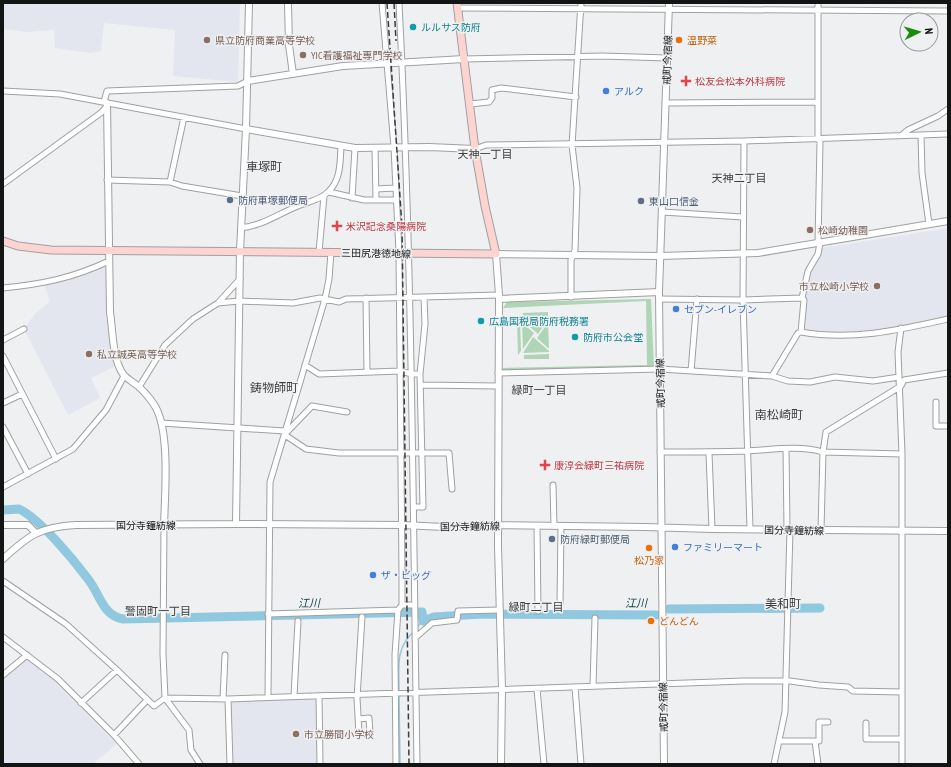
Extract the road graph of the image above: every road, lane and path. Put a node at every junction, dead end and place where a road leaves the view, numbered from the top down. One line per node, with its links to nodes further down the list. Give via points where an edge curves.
1 (249, 3): 18 (street)
2 (288, 3): 17 (street)
3 (382, 3): 15 (street)
4 (399, 3): 16 (street)
5 (818, 3): 10 (street)
6 (550, 5): 7 (street); 8 (street)
7 (581, 5): 9 (street); 12 (street)
8 (457, 6): 14 (main road)
9 (669, 6): 10 (street); 13 (street, 戒町今宿線)
10 (818, 9): 11 (street); 21 (street)
11 (948, 11)
12 (579, 57): 13 (street); 14 (street); 20 (street)
13 (667, 58): 22 (street, 戒町今宿線)
14 (464, 59): 16 (street); 24 (main road)
15 (387, 63): 16 (street); 17 (street, via 343,66); 36 (street)
16 (402, 63): 37 (street)
17 (293, 74): 18 (street)
18 (248, 81): 23 (street, via 238,86 107,91); 27 (street)
19 (3, 91): 23 (street, via 60,94)
20 (576, 97): 24 (street, via 501,88 492,90 489,102); 34 (street)
21 (817, 102): 22 (street); 31 (street)
22 (665, 103): 33 (street, 戒町今宿線)
23 (106, 104): 26 (street); 41 (street); 43 (street, via 102,112)
24 (470, 104): 40 (main road)
25 (948, 109): 29 (street)
26 (184, 117): 27 (street); 42 (street)
27 (246, 129): 35 (street); 47 (street)
28 (948, 134): 30 (street)
29 (902, 135): 30 (street); 31 (street)
30 (921, 135): 55 (street)
31 (818, 139): 32 (street); 58 (street)
32 (744, 141): 33 (street); 53 (street)
33 (664, 143): 34 (street); 52 (street, 戒町今宿線)
34 (572, 145): 40 (street, via 486,145); 67 (street, via 577,188)
35 (341, 146): 38 (street); 46 (street, via 339,176)
36 (394, 147): 37 (street); 39 (street); 44 (street)
37 (407, 147): 40 (street); 64 (street)
38 (355, 148): 39 (street); 49 (street)
39 (375, 148): 45 (street)
40 (475, 148): 65 (main road)
41 (107, 180): 42 (street); 59 (street)
42 (170, 182): 47 (street)
43 (3, 183)
44 (396, 188): 45 (street); 51 (street)
45 (376, 189): 50 (street)
46 (329, 192): 48 (street); 49 (street)
47 (242, 196): 56 (street)
48 (324, 196): 56 (street, via 296,206 281,216); 61 (street)
49 (352, 198): 50 (street)
50 (376, 200): 51 (street)
51 (396, 200): 63 (street)
52 (662, 212): 53 (street); 68 (street, 戒町今宿線)
53 (743, 217): 66 (street)
54 (948, 221): 55 (street)
55 (928, 224): 58 (street)
56 (241, 228): 60 (street)
57 (3, 241): 59 (main road, 三田尻港徳地線, via 32,249)
58 (819, 243): 66 (street); 79 (street, via 818,254 808,272)
59 (108, 250): 60 (main road, 三田尻港徳地線); 69 (street)
60 (240, 251): 61 (main road, 三田尻港徳地線); 70 (street)
61 (319, 252): 62 (main road, 三田尻港徳地線)
62 (331, 252): 63 (main road, 三田尻港徳地線); 80 (street, via 330,279)
63 (399, 253): 64 (main road, 三田尻港徳地線); 73 (street)
64 (409, 254): 65 (main road, 三田尻港徳地線); 78 (street)
65 (496, 254): 67 (street); 75 (street)
66 (744, 254): 68 (street); 82 (street)
67 (573, 255): 68 (street); 76 (street)
68 (660, 256): 72 (street, 戒町今宿線)
69 (109, 261): 71 (street, via 83,273 44,284); 101 (street, via 112,325 118,365)
70 (240, 280): 83 (street); 84 (street)
71 (3, 288)
72 (659, 296): 76 (street); 81 (street); 92 (street, 戒町今宿線)
73 (399, 297): 77 (street); 78 (street); 93 (street)
74 (424, 297): 75 (street); 78 (street); 99 (street)
75 (499, 297): 76 (street); 96 (street)
76 (571, 297)
77 (366, 298): 80 (street, via 339,302); 95 (street)
78 (410, 298): 98 (street)
79 (802, 298): 82 (street); 88 (street, via 804,306)
80 (325, 299): 83 (street, via 293,303); 91 (street)
81 (698, 299): 82 (street); 94 (street)
82 (743, 300): 100 (street)
83 (239, 301): 84 (street); 115 (street)
84 (218, 303): 107 (street, via 193,319 165,345)
85 (948, 319): 86 (street)
86 (901, 328): 88 (street, via 859,336 827,336); 103 (street, via 898,352)
87 (24, 329): 89 (street)
88 (801, 332): 102 (street)
89 (3, 340)
90 (3, 356): 108 (street)
91 (305, 365): 95 (street, via 319,374); 116 (street)
92 (660, 369): 94 (street); 96 (street); 122 (street, 戒町今宿線)
93 (400, 371): 95 (street); 98 (street); 119 (street)
94 (691, 371): 100 (street)
95 (366, 372)
96 (498, 373): 105 (street)
97 (948, 373): 106 (street, via 904,380)
98 (412, 374): 99 (street); 120 (street)
99 (420, 374): 104 (street)
100 (745, 374): 102 (street); 118 (street)
101 (124, 376): 107 (street); 126 (street, via 106,410 91,431 73,449)
102 (772, 376): 103 (street, via 788,381 810,382 835,377 872,381)
103 (899, 378): 106 (street)
104 (421, 385): 105 (street); 121 (street)
105 (498, 386): 138 (street)
106 (901, 386): 124 (street, via 830,429 824,437); 125 (street)
107 (139, 387): 112 (street, via 149,398)
108 (22, 394): 110 (street); 126 (street)
109 (936, 402): 114 (street, via 936,426)
110 (3, 403)
111 (347, 412): 116 (street, via 312,406)
112 (161, 423): 115 (street); 135 (street, via 165,465)
113 (3, 426): 127 (street)
114 (948, 426)
115 (237, 427): 116 (street); 132 (street)
116 (285, 433): 119 (street, via 306,449 338,453); 133 (street, via 270,482)
117 (786, 449): 118 (street); 124 (street); 144 (street)
118 (748, 451): 123 (street); 143 (street)
119 (401, 452): 120 (street); 136 (street)
120 (413, 452): 121 (street); 131 (street)
121 (422, 452): 130 (street, via 449,453); 131 (street, via 423,507)
122 (660, 452): 123 (street); 141 (street, 戒町今宿線)
123 (709, 452): 142 (street)
124 (823, 452): 125 (street); 145 (street)
125 (902, 454): 146 (street)
126 (56, 459): 127 (street)
127 (28, 474): 129 (street)
128 (553, 485): 140 (street)
129 (3, 487)
130 (452, 489)
131 (414, 507): 137 (street)
132 (236, 524): 133 (street, 国分寺鐘紡線); 135 (street, 国分寺鐘紡線)
133 (270, 524): 136 (street, 国分寺鐘紡線); 157 (street)
134 (3, 525): 148 (street, via 28,525)
135 (164, 525): 148 (street, 国分寺鐘紡線, via 62,526); 180 (street)
136 (402, 525): 137 (street, 国分寺鐘紡線); 152 (street)
137 (414, 525): 138 (street, 国分寺鐘紡線, via 444,528); 153 (street)
138 (498, 525): 139 (street, 国分寺鐘紡線); 155 (street)
139 (537, 526): 140 (street, 国分寺鐘紡線); 156 (street)
140 (557, 526): 141 (street, 国分寺鐘紡線); 151 (street)
141 (660, 527): 142 (street, 国分寺鐘紡線); 168 (street, 戒町今宿線)
142 (712, 529): 143 (street, 国分寺鐘紡線)
143 (750, 529): 144 (street, 国分寺鐘紡線)
144 (789, 530): 145 (street, 国分寺鐘紡線); 167 (street)
145 (821, 530): 146 (street, 国分寺鐘紡線)
146 (901, 530): 147 (street, 国分寺鐘紡線); 174 (street)
147 (948, 531)
148 (36, 532): 149 (street, 国分寺鐘紡線)
149 (3, 559)
150 (3, 581): 165 (street, via 66,624)
151 (560, 603)
152 (402, 605): 153 (street); 154 (street)
153 (414, 605): 162 (street)
154 (398, 610): 157 (street); 175 (street, via 394,655)
155 (500, 610): 162 (street, via 458,611 457,620 432,623); 171 (street)
156 (538, 611)
157 (268, 614): 179 (street)
158 (362, 617): 176 (street)
159 (595, 618): 169 (street)
160 (298, 621): 177 (street)
161 (3, 637): 163 (street)
162 (415, 638): 173 (street)
163 (27, 654): 166 (street); 183 (street, via 58,679)
164 (225, 655): 181 (street)
165 (117, 670): 182 (street); 183 (street)
166 (4, 672)
167 (785, 681): 168 (street); 174 (street, via 848,686 852,691); 189 (street, via 785,712)
168 (663, 684): 169 (street); 200 (street, 戒町今宿線)
169 (593, 686): 170 (street)
170 (575, 687): 172 (street); 199 (street)
171 (502, 689): 172 (street); 173 (street); 197 (street)
172 (537, 689): 198 (street)
173 (416, 692): 175 (street); 196 (street)
174 (902, 692): 188 (street)
175 (395, 693): 176 (street); 195 (street)
176 (358, 694): 178 (street); 184 (street)
177 (294, 696): 178 (street); 179 (street)
178 (319, 696): 194 (street)
179 (268, 697): 181 (street)
180 (165, 698): 181 (street); 182 (street, via 154,706); 192 (street, via 189,730 191,750)
181 (225, 699): 193 (street)
182 (147, 700): 187 (street)
183 (81, 704): 187 (street)
184 (358, 718)
185 (828, 722): 190 (street, via 819,722 819,741)
186 (866, 723): 188 (street, via 866,739)
187 (114, 735): 191 (street)
188 (902, 739): 203 (street)
189 (779, 741): 190 (street); 201 (street)
190 (815, 741): 202 (street)
191 (139, 764)
192 (200, 764)
193 (230, 764)
194 (320, 764)
195 (396, 764)
196 (417, 764)
197 (501, 764)
198 (544, 764)
199 (582, 764)
200 (664, 764)
201 (774, 764)
202 (818, 764)
203 (902, 764)

